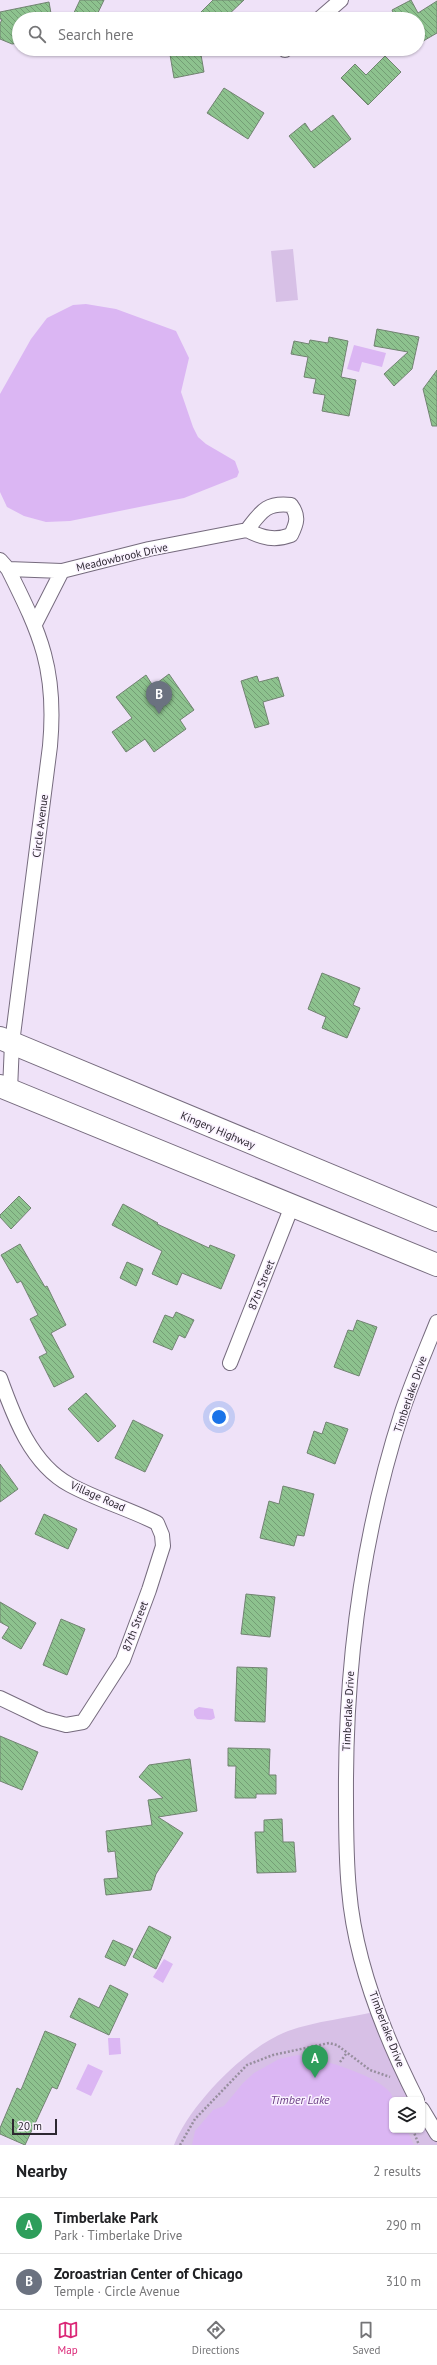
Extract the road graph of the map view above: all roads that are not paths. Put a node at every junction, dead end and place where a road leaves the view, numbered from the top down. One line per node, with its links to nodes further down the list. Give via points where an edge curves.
1 (341, 0): 2 (street)
2 (327, 12)
3 (247, 530): 5 (street, Meadowbrook Drive)
4 (4, 565): 5 (street, Meadowbrook Drive); 6 (street, Circle Avenue)
5 (62, 571): 6 (street)
6 (35, 624): 7 (street, Circle Avenue, via 49,670 53,705 52,724)
7 (6, 1040): 8 (street, Circle Avenue); 10 (main road, Kingery Highway)
8 (5, 1088): 9 (main road)
9 (292, 1206): 11 (main road); 13 (street, 87th Street)
10 (437, 1220)
11 (437, 1266)
12 (437, 1322): 17 (street, Timberlake Drive, via 402,1414 378,1500 360,1588 350,1674 346,1750 349,1891 356,1933 378,2011)
13 (230, 1363)
14 (0, 1378): 15 (street, Village Road, via 22,1432 44,1464 57,1476 86,1492)
15 (157, 1522): 16 (street, 87th Street, via 162,1535 162,1546 123,1660 82,1722 66,1725 44,1719)
16 (0, 1698)
17 (416, 2097)
18 (425, 2114): 19 (street)
19 (437, 2134)

